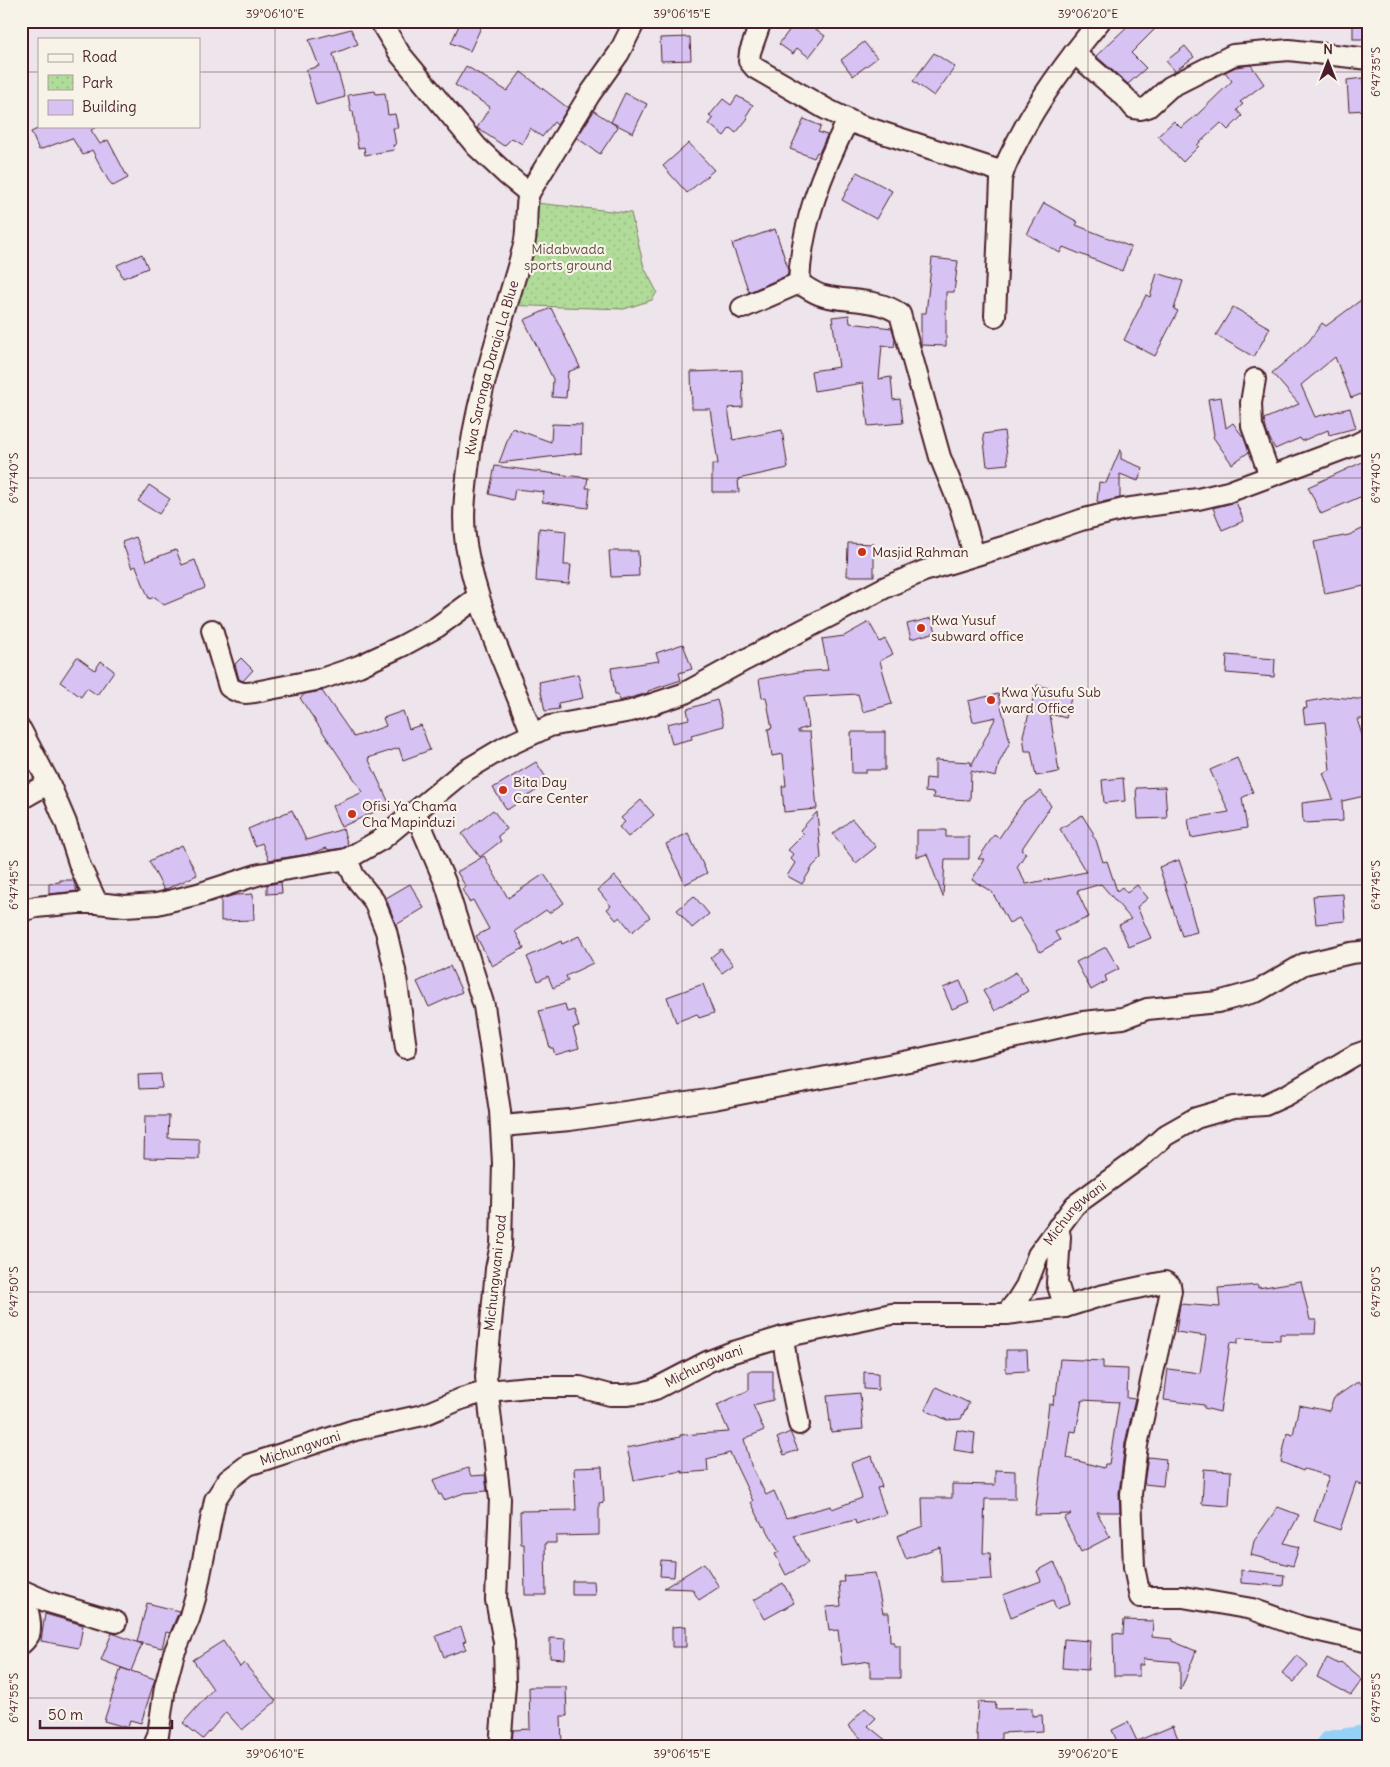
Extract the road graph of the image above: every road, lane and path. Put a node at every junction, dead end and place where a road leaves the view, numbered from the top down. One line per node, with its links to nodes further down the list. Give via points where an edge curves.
1 (380, 21): 9 (street, via 400,54 477,147)
2 (635, 21): 9 (street, Kwa Saronga Daraja La Blue, via 619,53)
3 (761, 21): 7 (street, via 750,52 749,60 755,68)
4 (1100, 21): 5 (street)
5 (1074, 53): 6 (street, via 1134,108 1141,109 1170,88 1233,55 1289,50); 8 (street, via 1035,108)
6 (1369, 59)
7 (848, 120): 8 (street); 10 (street, via 823,173 805,227)
8 (1003, 172): 12 (street)
9 (529, 193): 17 (street, Kwa Saronga Daraja La Blue, via 526,241 482,394 471,441 464,495 466,546)
10 (799, 283): 11 (street); 16 (street, via 823,296 893,308 900,314 940,457 960,506)
11 (742, 308)
12 (995, 316)
13 (1255, 379): 15 (street, via 1251,402 1252,426)
14 (1369, 438): 15 (street)
15 (1270, 476): 16 (street, via 1198,499 1124,508)
16 (974, 555): 20 (street, via 888,586 683,694 631,712 550,726)
17 (478, 597): 18 (street, via 437,627 359,666 321,679 245,694 229,687); 20 (street, Kwa Saronga Daraja La Blue)
18 (212, 630)
19 (21, 730): 21 (street)
20 (532, 734): 23 (street, via 463,772)
21 (49, 783): 22 (street); 25 (street)
22 (21, 799)
23 (415, 812): 24 (street, via 382,839); 30 (street, Michungwani road, via 445,882 484,1006)
24 (347, 859): 25 (street, via 260,874 157,904 125,906); 28 (street, via 354,876 374,901 386,930)
25 (96, 903): 26 (street)
26 (21, 911)
27 (1369, 951): 30 (street, via 1304,964 1258,991 1218,1002 1147,1009 1123,1018 1083,1022 924,1058 714,1099 570,1120)
28 (406, 1048)
29 (1369, 1050): 31 (street, Michungwani, via 1265,1105 1234,1107 1183,1125 1075,1206)
30 (501, 1126): 35 (street, Michungwani road, via 501,1245 486,1362)
31 (1058, 1227): 32 (street, via 1057,1283); 33 (street, Michungwani, via 1038,1255 1026,1286)
32 (1065, 1307): 33 (street); 39 (street, via 1165,1282 1170,1285 1137,1445 1131,1494 1134,1566 1140,1597 1183,1597 1252,1609 1302,1626)
33 (1006, 1314): 34 (street, Michungwani, via 892,1314)
34 (783, 1337): 35 (street, Michungwani, via 707,1362 642,1393 610,1395 580,1387); 36 (street)
35 (488, 1390): 41 (street, Michungwani, via 423,1415 355,1430 294,1449 248,1465 228,1480 215,1500 196,1595 174,1654); 42 (street, Michungwani road, via 500,1499 496,1600 504,1642)
36 (799, 1424)
37 (21, 1591): 38 (street); 40 (street, via 29,1627 29,1635)
38 (116, 1622)
39 (1369, 1642)
40 (21, 1644)
41 (154, 1746)
42 (500, 1746)

